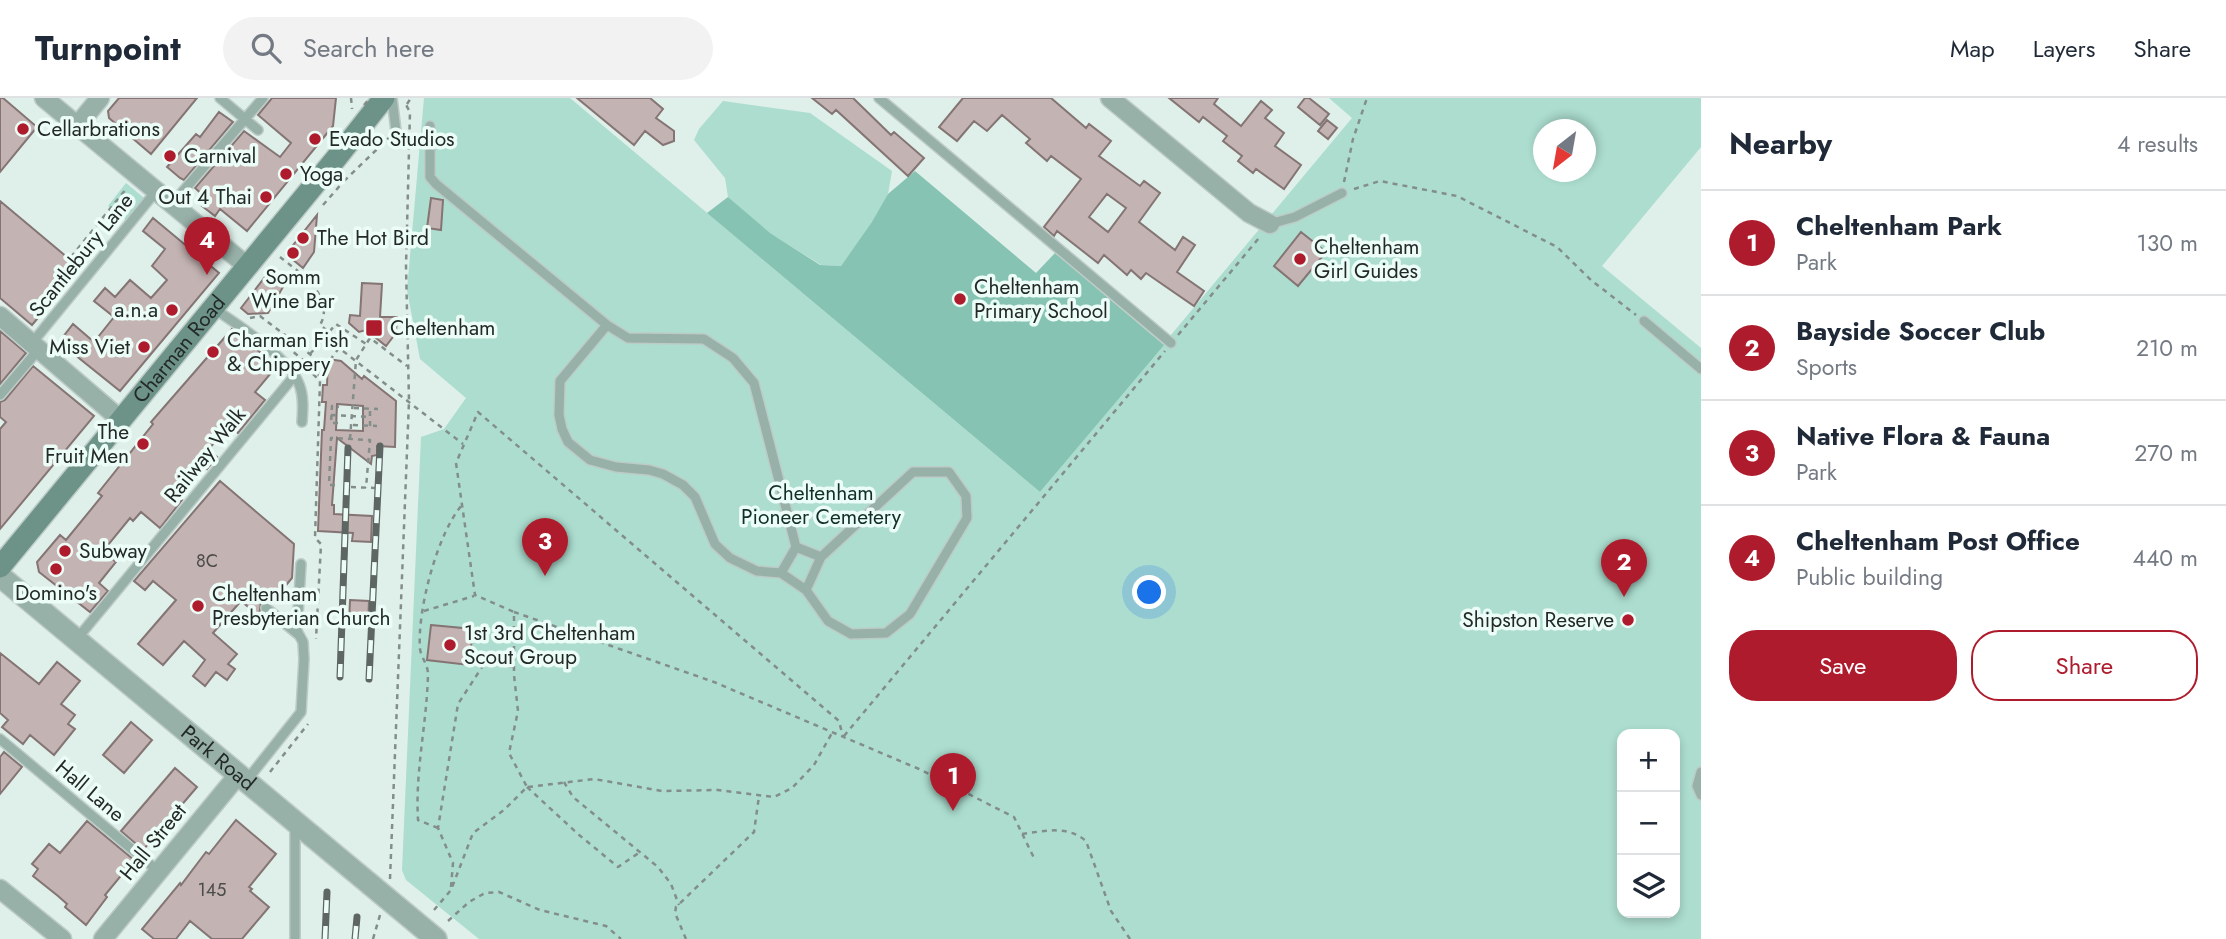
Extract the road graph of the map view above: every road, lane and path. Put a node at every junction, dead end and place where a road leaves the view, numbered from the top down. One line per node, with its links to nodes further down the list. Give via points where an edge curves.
1 (44, 98): 12 (street)
2 (100, 98): 12 (street)
3 (220, 98): 11 (lane)
4 (262, 98): 11 (lane)
5 (384, 98): 24 (main road, Charman Road, bridge)
6 (392, 98): 15 (lane)
7 (879, 98): 33 (lane)
8 (1110, 98): 21 (street, via 1249,213)
9 (1367, 98): 18 (path)
10 (410, 113): 39 (path)
11 (245, 119): 14 (lane); 19 (lane)
12 (77, 126): 17 (street)
13 (430, 126): 29 (lane, via 430,177 436,184)
14 (258, 130)
15 (396, 131): 20 (path, bridge)
16 (126, 189): 23 (path)
17 (157, 190): 19 (street); 35 (lane, Scantlebury Lane)
18 (1342, 193): 21 (lane, via 1295,217); 28 (path, via 1380,181 1457,196 1557,247)
19 (173, 203): 24 (street)
20 (321, 207)
21 (1269, 224): 33 (path)
22 (279, 256): 30 (path, via 316,291 324,310 320,325)
23 (71, 257)
24 (247, 266): 25 (main road, Charman Road)
25 (213, 308): 42 (lane); 52 (main road, Charman Road)
26 (0, 316): 35 (street)
27 (257, 316): 31 (path)
28 (1644, 321): 41 (lane)
29 (607, 325): 65 (lane, via 628,338 704,339 733,358 754,383); 69 (lane, via 560,381 559,415 568,442 590,460 649,470 683,485 695,497 715,544 730,558 757,571)
30 (329, 332): 34 (path, via 336,324); 36 (path)
31 (284, 334): 32 (path); 36 (path)
32 (279, 341)
33 (1171, 343): 80 (path)
34 (366, 344): 37 (path); 39 (path, via 370,338)
35 (35, 346): 43 (lane, Scantlebury Lane); 52 (street)
36 (310, 354): 38 (path)
37 (356, 360): 38 (path, via 339,348); 44 (path); 50 (path)
38 (325, 366): 40 (path, via 318,376)
39 (407, 366): 44 (path)
40 (306, 367)
41 (1701, 369)
42 (295, 375): 53 (lane, via 302,394); 77 (lane, Railway Walk)
43 (0, 396)
44 (409, 401): 59 (path); 96 (path, via 391,875)
45 (339, 407): 49 (path, via 332,406)
46 (354, 408): 47 (path)
47 (370, 408): 48 (path); 51 (path)
48 (378, 409)
49 (331, 415): 50 (path); 54 (path, via 331,423)
50 (351, 416): 51 (path); 58 (path)
51 (370, 417): 56 (path)
52 (121, 421): 68 (main road, Charman Road)
53 (302, 422)
54 (338, 423)
55 (353, 425): 56 (path)
56 (370, 426): 57 (path)
57 (377, 426)
58 (350, 439): 60 (path, via 331,438 329,485); 62 (path, via 370,440)
59 (463, 444): 64 (path, via 456,463); 80 (path, via 478,412 839,722)
60 (335, 485)
61 (351, 487): 62 (path)
62 (366, 488): 63 (path)
63 (375, 488)
64 (463, 505): 72 (path); 74 (path, via 436,552)
65 (796, 547): 66 (lane); 69 (lane)
66 (821, 557): 71 (lane); 71 (lane, via 913,472 948,472 966,496 967,518 910,614 886,633 851,634 828,621)
67 (301, 564): 76 (lane)
68 (0, 567)
69 (781, 573): 71 (lane)
70 (0, 576): 77 (street, Park Road)
71 (806, 590)
72 (475, 595): 74 (path); 75 (path)
73 (266, 608): 76 (lane)
74 (424, 611): 88 (path, via 420,651 429,671 416,790 418,820)
75 (513, 612): 78 (path); 79 (path, via 714,681)
76 (299, 635): 83 (lane, via 304,659 301,712)
77 (76, 640): 83 (street, Park Road)
78 (514, 667): 85 (path, via 519,711 509,753); 88 (path, via 484,664 458,704)
79 (832, 733): 80 (path); 87 (path, via 814,765 792,788 774,797)
80 (843, 737): 90 (path, via 1014,817)
81 (0, 739): 93 (lane, Hall Lane)
82 (1701, 772): 86 (lane, via 1697,786)
83 (242, 778): 89 (street, Park Road); 93 (street, Hall Street)
84 (565, 782): 85 (path); 87 (path, via 594,779 662,791 718,790); 91 (path, via 573,797)
85 (527, 788): 91 (path, via 618,867); 95 (path, via 473,833)
86 (1701, 795)
87 (759, 796): 97 (path, via 754,832)
88 (438, 828): 95 (path, via 453,863)
89 (303, 830): 96 (street, Park Road, bridge); 102 (lane)
90 (1022, 834): 92 (path); 106 (path, via 1055,829 1078,834 1086,841 1111,911)
91 (640, 852): 97 (path, via 671,884)
92 (1034, 858)
93 (159, 871): 101 (street, Hall Street)
94 (0, 889): 100 (street)
95 (451, 890): 98 (path)
96 (378, 891): 99 (street, Park Road); 103 (path)
97 (679, 905): 105 (path, via 676,913)
98 (435, 910)
99 (442, 930): 104 (path, via 469,902 499,892 540,911 606,926)
100 (62, 939)
101 (103, 939)
102 (295, 939)
103 (373, 939)
104 (621, 939)
105 (686, 939)
106 (1130, 939)

